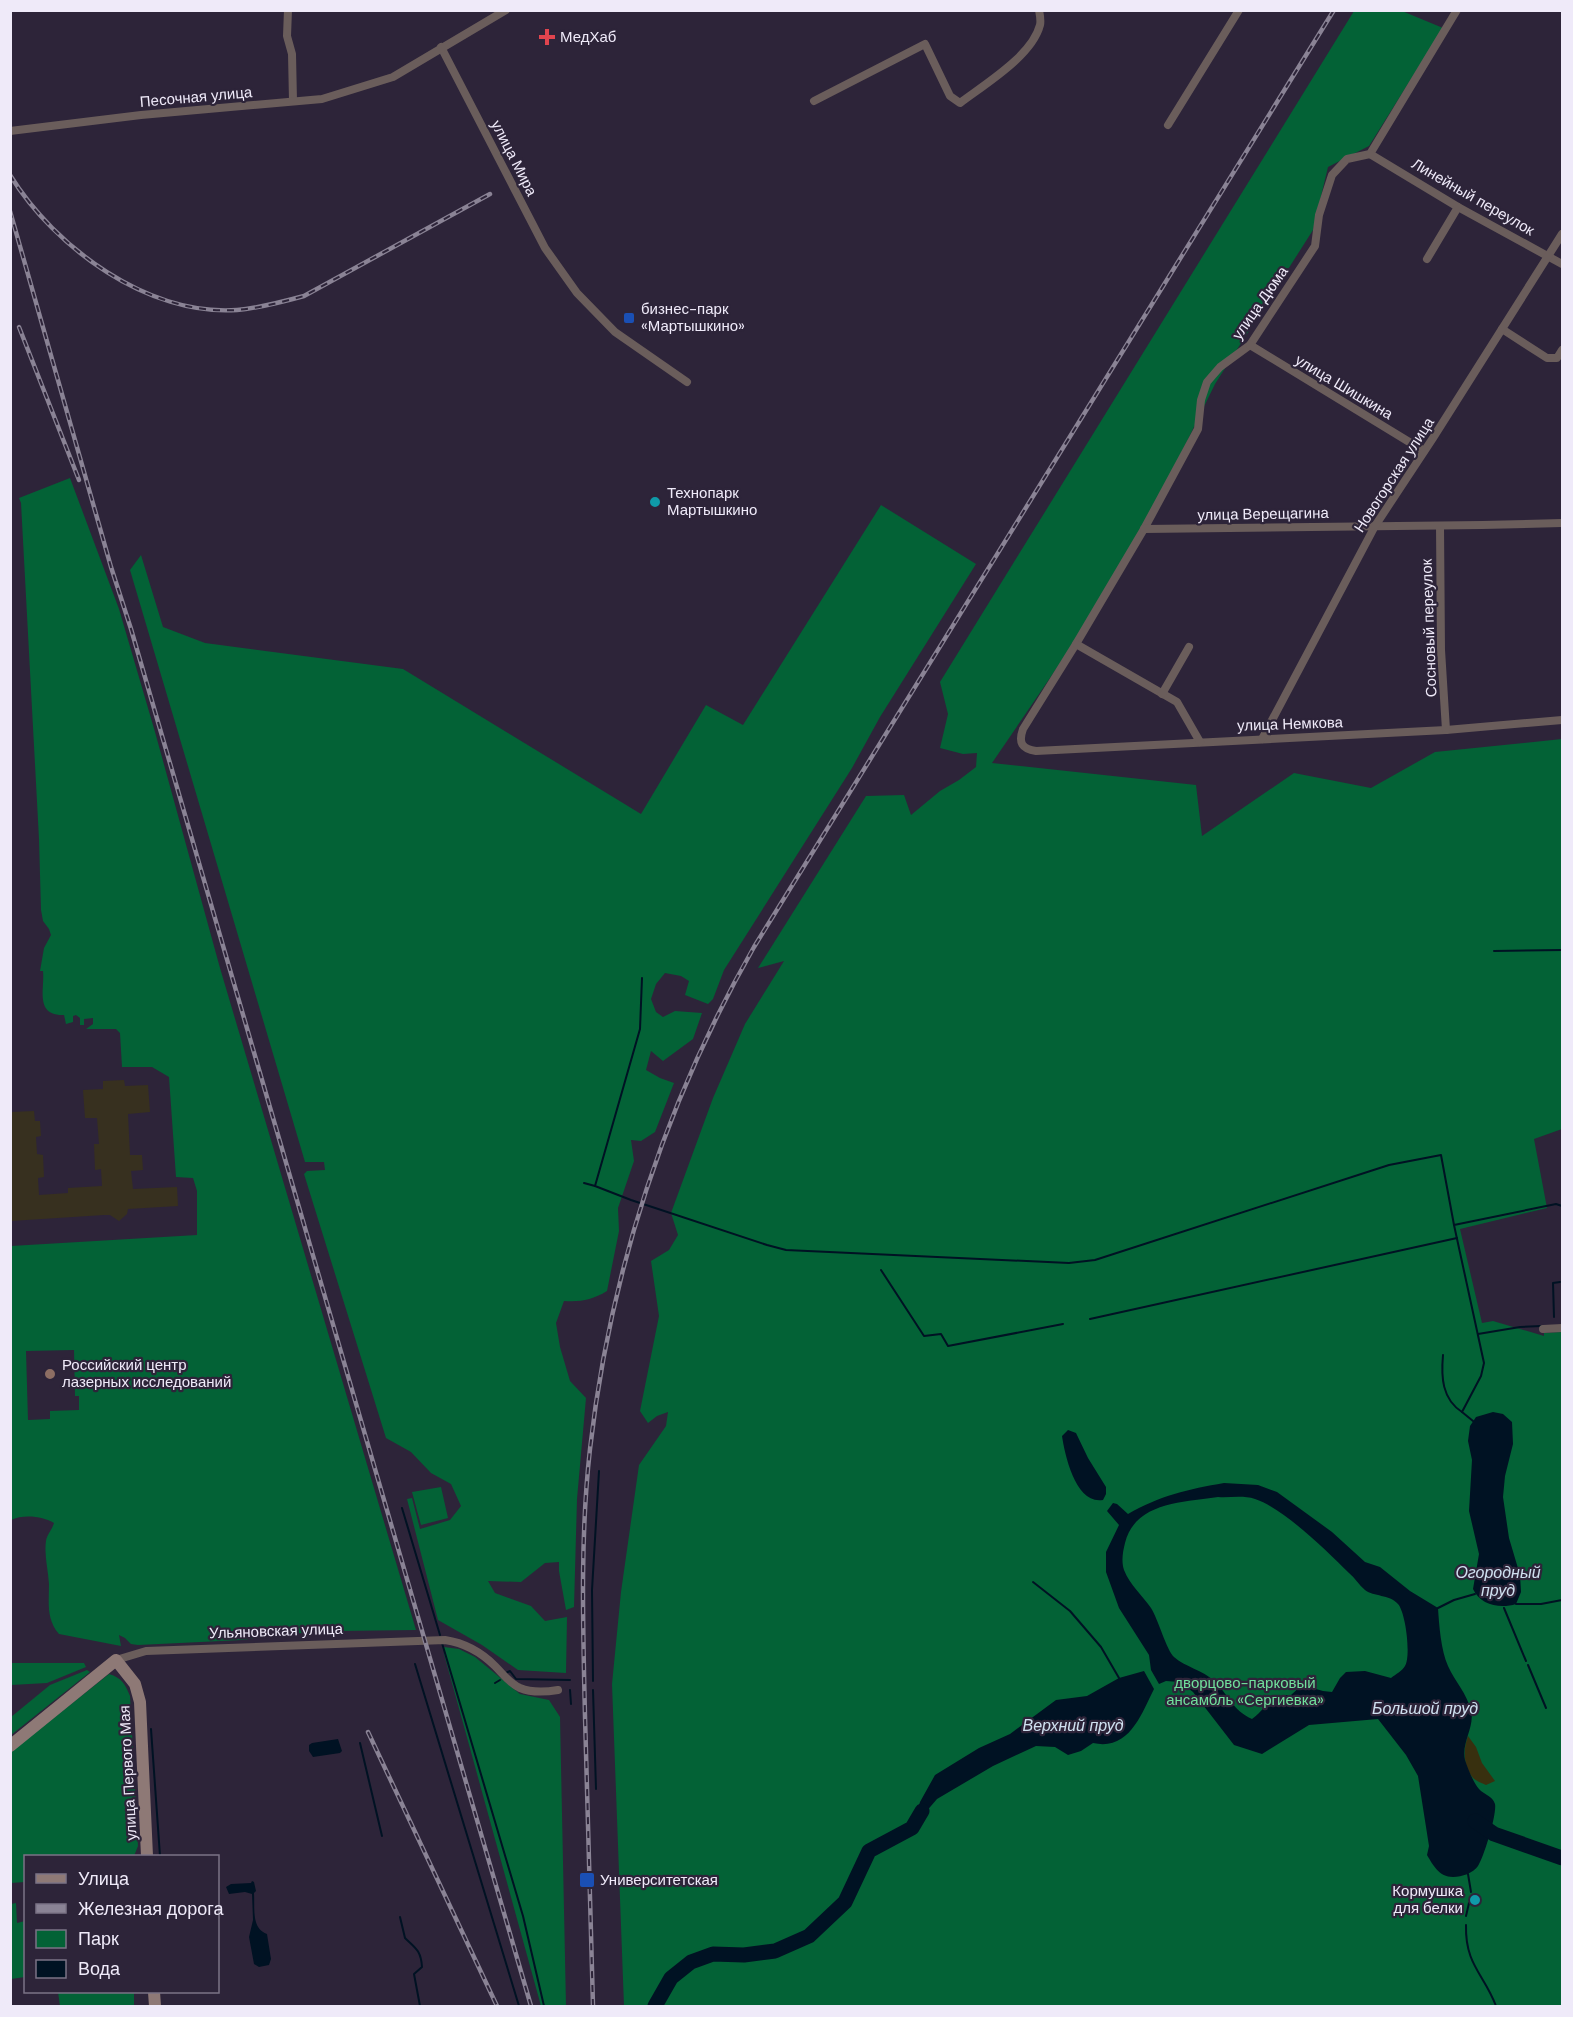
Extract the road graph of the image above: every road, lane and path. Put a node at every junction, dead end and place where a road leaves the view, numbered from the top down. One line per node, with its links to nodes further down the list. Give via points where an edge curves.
1 (288, 10): 7 (street, via 286,36 292,54)
2 (506, 10): 6 (street)
3 (1040, 10): 8 (street, via 1040,24 1029,47 960,103 950,96 925,44)
4 (1239, 10): 9 (street)
5 (1457, 10): 11 (street)
6 (441, 47): 7 (street, via 393,77 322,99); 20 (street, улица Мира, via 545,248 577,293 615,332)
7 (293, 101): 10 (street, Песочная улица)
8 (814, 101)
9 (1168, 124)
10 (10, 131)
11 (1370, 154): 12 (street, Линейный переулок); 18 (street, улица Дюма, via 1347,159 1332,175 1319,215 1316,246)
12 (1458, 207): 14 (street, Линейный переулок); 15 (street)
13 (1563, 234): 14 (street, Новогорская улица)
14 (1548, 255): 16 (street, Линейный переулок); 17 (street, Новогорская улица)
15 (1427, 259)
16 (1563, 264)
17 (1502, 329): 19 (street, via 1547,358 1557,358); 21 (street, Новогорская улица)
18 (1250, 345): 21 (street, улица Шишкина); 25 (street, улица Дюма, via 1207,382 1198,429)
19 (1563, 351)
20 (687, 382)
21 (1424, 451): 23 (street, Новогорская улица)
22 (1563, 523): 24 (street, улица Верещагина)
23 (1375, 526): 24 (street, улица Верещагина); 25 (street, улица Верещагина); 31 (street, Новогорская улица)
24 (1440, 526): 30 (street, Сосновый переулок)
25 (1144, 529): 26 (street, улица Дюма)
26 (1076, 644): 28 (street); 33 (street, улица Дюма, via 1023,729)
27 (1189, 647): 28 (street)
28 (1162, 694): 32 (street, via 1177,702)
29 (1563, 720): 30 (street, улица Немкова)
30 (1446, 730): 31 (street, улица Немкова)
31 (1262, 739): 32 (street, улица Немкова)
32 (1200, 742): 33 (street, улица Немкова, via 1036,751)
33 (1021, 745)
34 (1563, 1328): 35 (street)
35 (1543, 1329)
36 (116, 1660): 37 (street, Ульяновская улица, via 146,1651 445,1640 461,1642 479,1653 522,1689); 38 (street, Ульяновская улица); 39 (street, улица Первого Мая, via 135,1683 140,1702)
37 (558, 1690)
38 (10, 1746)
39 (147, 1855)

